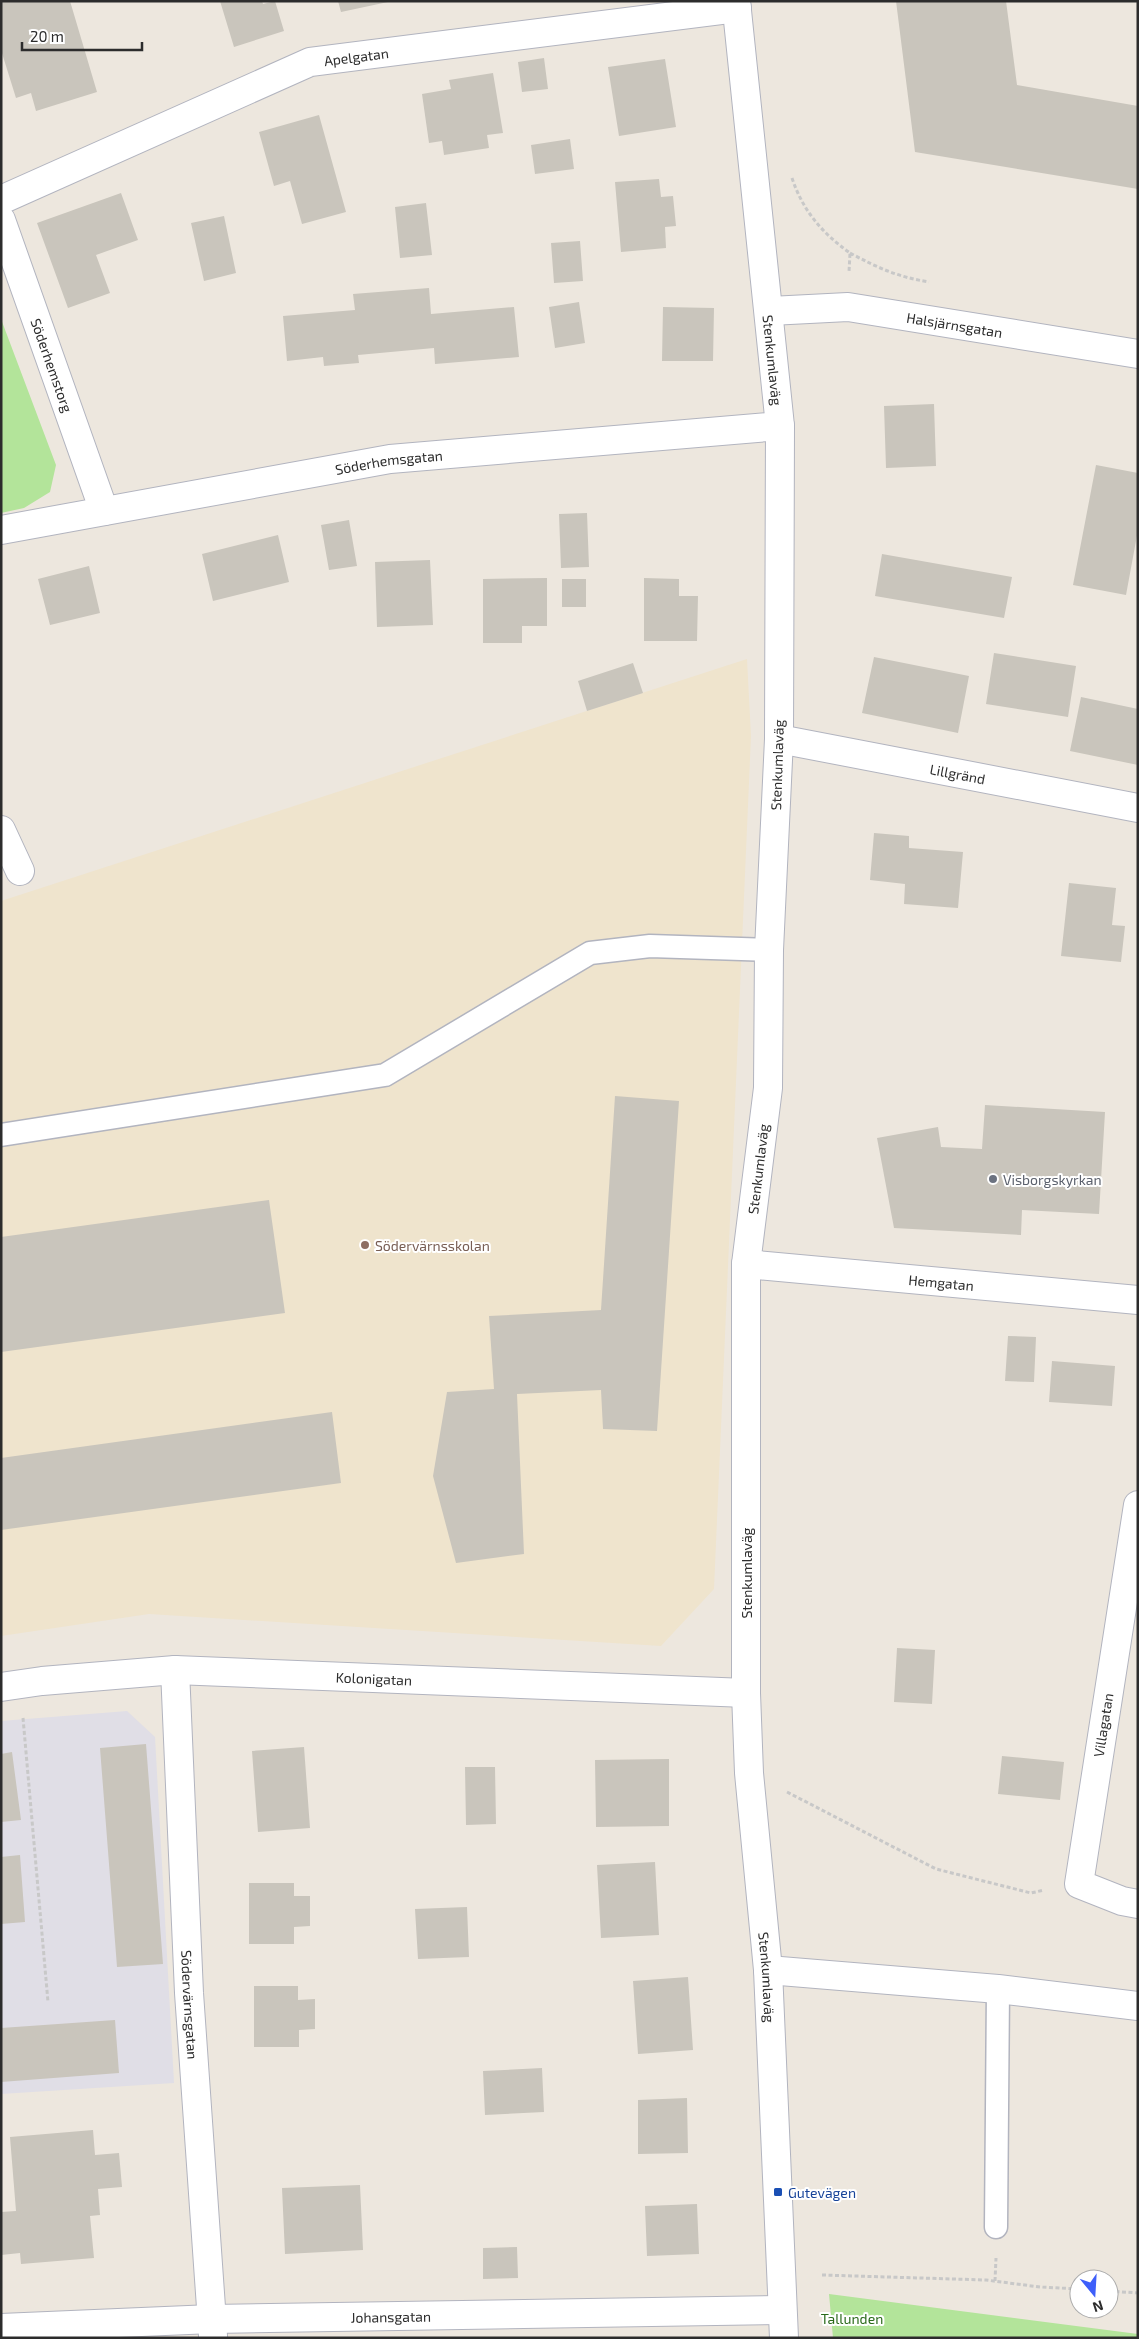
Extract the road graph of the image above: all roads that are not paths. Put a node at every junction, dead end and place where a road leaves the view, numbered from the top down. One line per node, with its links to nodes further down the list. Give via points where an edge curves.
1 (736, 5): 2 (street, Apelgatan, via 310,62); 4 (street, Stenkumlaväg)
2 (1, 200)
3 (1, 220): 7 (street, Söderhemstorg)
4 (770, 310): 5 (street, Halsjärnsgatan, via 848,307); 6 (street, Stenkumlaväg)
5 (1138, 354)
6 (780, 426): 7 (street, Söderhemsgatan, via 390,459); 9 (street, Stenkumlaväg)
7 (104, 511): 8 (street, Söderhemsgatan)
8 (1, 530)
9 (779, 739): 10 (street, Lillgränd); 13 (street, Stenkumlaväg)
10 (1138, 808)
11 (1, 830): 12 (street)
12 (20, 871)
13 (770, 950): 14 (lane, via 650,946 590,953 385,1074); 15 (street, Stenkumlaväg, via 768,1088)
14 (1, 1135)
15 (746, 1264): 16 (street, Hemgatan); 20 (street, Stenkumlaväg)
16 (1138, 1300)
17 (1138, 1505): 21 (street, Villagatan, via 1079,1884)
18 (175, 1670): 19 (street, Kolonigatan); 20 (street, Kolonigatan); 28 (street, Södervärnsgatan, via 189,1994)
19 (1, 1687)
20 (746, 1693): 22 (street, Stenkumlaväg, via 749,1773)
21 (1138, 1904)
22 (768, 1970): 23 (street); 26 (street, Stenkumlaväg)
23 (998, 1989): 24 (street); 25 (lane)
24 (1138, 2006)
25 (996, 2227)
26 (781, 2310): 28 (street, Johansgatan); 29 (street, Stenkumlaväg)
27 (1, 2328): 28 (street, Johansgatan)
28 (213, 2328)
29 (784, 2338)

